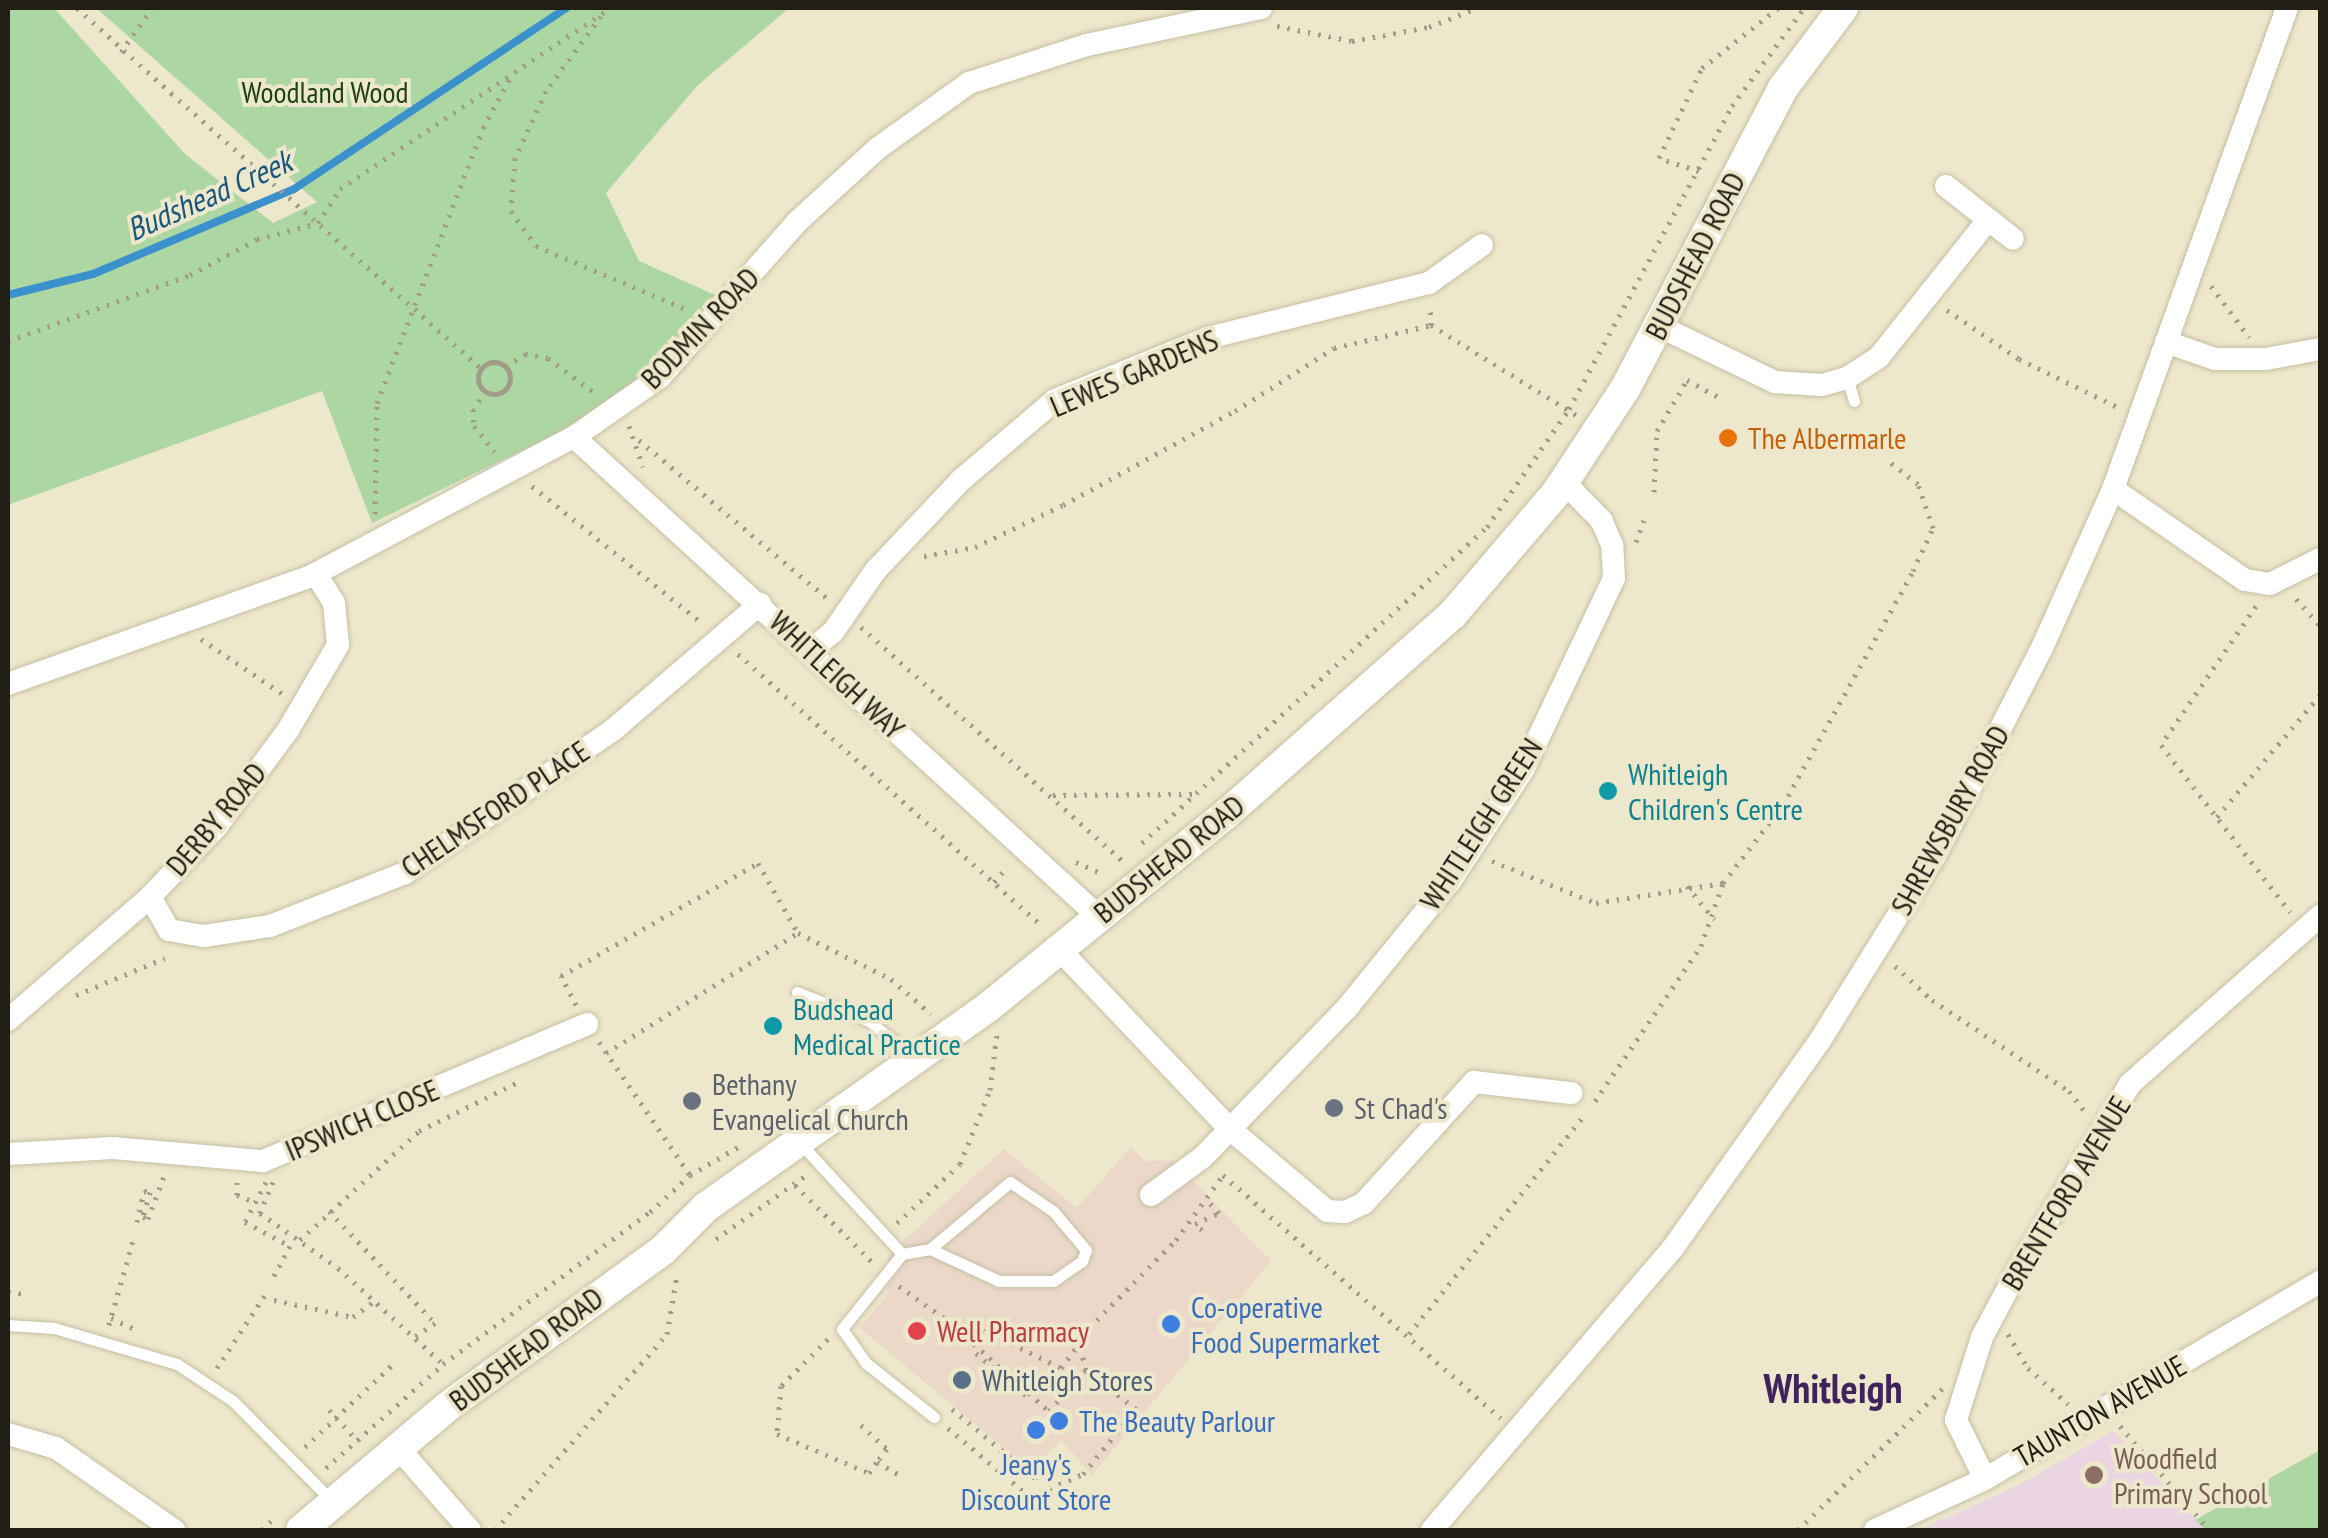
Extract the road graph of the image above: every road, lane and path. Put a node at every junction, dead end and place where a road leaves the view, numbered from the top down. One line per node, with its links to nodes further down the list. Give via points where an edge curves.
1 (77, 8): 10 (path)
2 (152, 8): 10 (path)
3 (1256, 8): 4 (path, via 1302,34 1352,40 1429,27); 20 (street, BODMIN ROAD, via 1087,45 968,83 878,148 797,222)
4 (1477, 8)
5 (1778, 8): 12 (path, via 1702,68 1660,158)
6 (1804, 8): 12 (path, via 1732,106)
7 (1843, 8): 22 (street, BUDSHEAD ROAD, via 1783,88)
8 (2287, 8): 17 (street, SHREWSBURY ROAD)
9 (608, 9): 11 (path); 20 (path, via 538,108 515,158 510,210 536,246)
10 (121, 52): 28 (path, bridge)
11 (515, 70): 23 (path, via 340,189 318,222 257,238 190,274); 41 (path, via 484,128 376,403 374,508)
12 (1698, 171): 33 (path)
13 (1946, 186): 14 (street)
14 (1988, 220): 15 (street); 22 (street, via 1850,390 1775,382)
15 (2013, 239)
16 (1482, 245): 18 (street, LEWES GARDENS)
17 (2196, 265): 24 (street, SHREWSBURY ROAD); 26 (path)
18 (1429, 283): 21 (path); 43 (street, LEWES GARDENS, via 1208,338 1055,400 961,480)
19 (1952, 314): 32 (path, via 2019,359)
20 (714, 320): 34 (street, BODMIN ROAD, via 660,376)
21 (1431, 326): 33 (path); 43 (path, via 1334,348 1236,411 974,547)
22 (1660, 327): 38 (street, BUDSHEAD ROAD)
23 (8, 341)
24 (2169, 343): 26 (street, via 2215,359); 39 (street, SHREWSBURY ROAD)
25 (2320, 349): 26 (street)
26 (2266, 360)
27 (506, 367): 28 (path, via 493,362); 29 (path, via 504,390); 30 (path, via 525,354 548,358)
28 (481, 368): 29 (path, via 478,378)
29 (486, 391): 37 (path, via 473,409 474,426)
30 (601, 398)
31 (1724, 400): 40 (path, via 1687,380 1657,431)
32 (2115, 406)
33 (1569, 409): 55 (path, via 1486,527)
34 (574, 436): 37 (street, BODMIN ROAD); 46 (street, WHITLEIGH WAY)
35 (637, 438): 47 (path)
36 (1890, 462): 61 (path, via 1918,484 1932,528 1782,805 1722,883)
37 (510, 468): 41 (street, BODMIN ROAD); 50 (path)
38 (1563, 480): 58 (street, WHITLEIGH GREEN, via 1602,521 1614,578 1523,770); 63 (street, BUDSHEAD ROAD, via 1452,615 1247,797)
39 (2113, 489): 45 (street, via 2245,580); 69 (street, SHREWSBURY ROAD, via 1936,856)
40 (1654, 492)
41 (382, 540): 44 (street, BODMIN ROAD)
42 (2320, 559): 45 (street)
43 (878, 569): 47 (street, LEWES GARDENS)
44 (316, 574): 48 (street, BODMIN ROAD); 54 (street, DERBY ROAD, via 334,603 338,645)
45 (2270, 584): 49 (path, via 2304,603); 57 (path, via 2161,745)
46 (760, 604): 50 (street, CHELMSFORD PLACE); 51 (street, WHITLEIGH WAY)
47 (846, 614): 51 (street, LEWES GARDENS); 56 (path)
48 (176, 622): 52 (street, BODMIN ROAD); 54 (path)
49 (2320, 626)
50 (718, 636): 62 (street, CHELMSFORD PLACE, via 613,730 406,873 270,926 204,936 169,930); 66 (path)
51 (810, 651): 63 (street, WHITLEIGH WAY)
52 (8, 684)
53 (2320, 695): 57 (path)
54 (302, 706): 62 (street, DERBY ROAD, via 218,826)
55 (1198, 794): 56 (path); 59 (path)
56 (1052, 795): 59 (path)
57 (2217, 817): 65 (path)
58 (1473, 846): 61 (path, via 1491,861 1596,904); 83 (street, WHITLEIGH GREEN, via 1347,1008)
59 (1122, 860): 60 (path)
60 (1103, 874)
61 (1686, 885): 64 (path)
62 (150, 897): 75 (street, DERBY ROAD)
63 (1098, 916): 68 (street, BUDSHEAD ROAD)
64 (1714, 919)
65 (2312, 922): 112 (street, BRENTFORD AVENUE, via 2130,1084)
66 (1042, 924)
67 (798, 933): 74 (path, via 890,979); 76 (path, via 758,863 560,976); 78 (path)
68 (1060, 950): 73 (street, BUDSHEAD ROAD); 83 (street)
69 (1877, 950): 81 (path, via 1932,1000); 133 (street, SHREWSBURY ROAD, via 1673,1248)
70 (165, 958): 72 (path)
71 (797, 992): 79 (lane, via 869,1021)
72 (60, 1002)
73 (986, 1009): 79 (street, BUDSHEAD ROAD); 98 (path, via 1001,1042 960,1164)
74 (931, 1014)
75 (8, 1020)
76 (587, 1024): 87 (street, IPSWICH CLOSE, via 263,1161)
77 (584, 1050): 78 (path, via 600,1042)
78 (606, 1053): 90 (path)
79 (915, 1060): 85 (street, BUDSHEAD ROAD)
80 (534, 1074): 94 (path, via 419,1131)
81 (2068, 1091)
82 (1571, 1093): 83 (street, via 1474,1082 1364,1203 1345,1212 1327,1210)
83 (1230, 1129): 88 (street, WHITLEIGH GREEN)
84 (746, 1142): 90 (path)
85 (799, 1142): 89 (lane); 102 (street, BUDSHEAD ROAD, via 706,1206)
86 (8, 1154): 87 (street, IPSWICH CLOSE, via 112,1148)
87 (172, 1154): 96 (path, via 148,1218 150,1192 144,1191)
88 (1202, 1157): 92 (street, WHITLEIGH GREEN); 133 (path)
89 (819, 1166): 91 (path); 98 (lane)
90 (690, 1174): 124 (path, via 650,1212)
91 (794, 1185): 95 (path); 104 (path)
92 (1151, 1195)
93 (1206, 1200): 97 (path, via 1219,1213 1195,1224)
94 (329, 1211): 100 (path); 120 (path, via 435,1323)
95 (746, 1220)
96 (137, 1222)
97 (1202, 1230)
98 (884, 1236): 103 (lane)
99 (134, 1237): 113 (path)
100 (300, 1240): 105 (path, via 260,1213 276,1185 268,1178 245,1222 290,1246); 111 (path)
101 (930, 1249): 101 (lane, via 1010,1182 1053,1211 1086,1250 1053,1281 999,1281); 103 (lane)
102 (663, 1250): 136 (street, BUDSHEAD ROAD, via 447,1406); 147 (path, via 677,1264 667,1334)
103 (902, 1254): 104 (lane)
104 (886, 1276): 117 (lane)
105 (273, 1278)
106 (2320, 1282): 129 (street, TAUNTON AVENUE)
107 (8, 1292): 108 (path)
108 (28, 1294)
109 (265, 1295): 127 (path)
110 (274, 1300): 111 (path, via 353,1317)
111 (374, 1301): 120 (path)
112 (1996, 1313): 126 (street, BRENTFORD AVENUE); 129 (path, via 2028,1368)
113 (111, 1318): 118 (path); 121 (path)
114 (8, 1325): 121 (lane)
115 (956, 1328): 125 (path, via 974,1351 1022,1380 1032,1401 1049,1412)
116 (1090, 1328): 122 (path)
117 (842, 1329): 131 (lane, via 866,1363); 139 (path, via 781,1386 777,1434 870,1473)
118 (135, 1330)
119 (987, 1331): 122 (path, via 1061,1368)
120 (413, 1338): 124 (path)
121 (105, 1342): 127 (lane, via 178,1364)
122 (1080, 1346): 125 (path)
123 (394, 1362): 130 (path)
124 (443, 1364): 135 (path)
125 (1086, 1370): 131 (path, via 1136,1409 1083,1474 1030,1497)
126 (1966, 1376): 142 (street, BRENTFORD AVENUE, via 1956,1420); 149 (path, via 1936,1392)
127 (208, 1383): 143 (lane)
128 (329, 1410): 130 (path)
129 (2096, 1414): 142 (street, TAUNTON AVENUE); 151 (path)
130 (336, 1417): 135 (path); 137 (path)
131 (934, 1417)
132 (861, 1425): 139 (path, via 886,1449)
133 (1518, 1433): 148 (street, SHREWSBURY ROAD)
134 (8, 1434): 144 (street, via 56,1448)
135 (358, 1441): 143 (path)
136 (402, 1451): 143 (street, BUDSHEAD ROAD); 146 (street)
137 (299, 1452)
138 (1054, 1456): 141 (path)
139 (876, 1462): 140 (path)
140 (898, 1474)
141 (1035, 1478)
142 (1986, 1478): 150 (street, TAUNTON AVENUE)
143 (322, 1490): 145 (street, BUDSHEAD ROAD)
144 (174, 1530)
145 (301, 1530)
146 (470, 1530)
147 (495, 1530)
148 (1432, 1530)
149 (1798, 1530)
150 (1875, 1530)
151 (2209, 1530)

